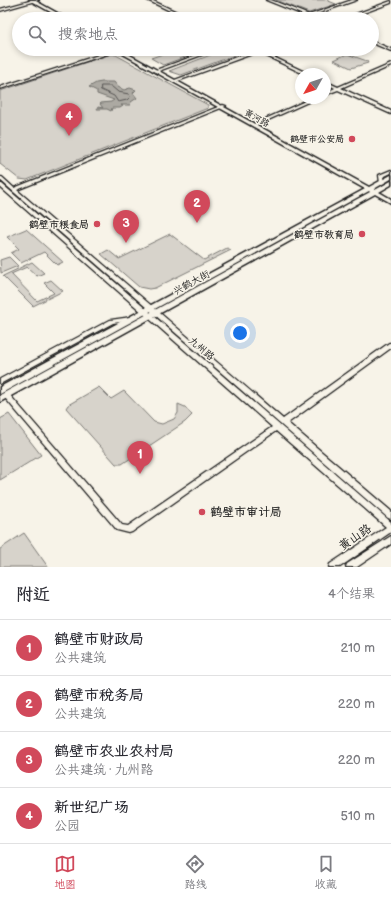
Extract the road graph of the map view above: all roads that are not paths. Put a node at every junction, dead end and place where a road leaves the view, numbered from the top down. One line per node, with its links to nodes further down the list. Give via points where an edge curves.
1 (149, 0): 9 (street)
2 (268, 0): 10 (street)
3 (355, 0): 11 (street)
4 (31, 1): 6 (street); 7 (main road); 8 (main road)
5 (391, 2): 12 (street)
6 (0, 9)
7 (49, 12)
8 (52, 12)
9 (175, 12)
10 (298, 12)
11 (320, 12)
12 (363, 12)
13 (379, 45): 14 (street)
14 (391, 50)
15 (96, 56): 25 (street)
16 (131, 56): 22 (main road, 黄河路)
17 (196, 56): 22 (street)
18 (241, 56): 23 (street)
19 (269, 56): 21 (street)
20 (391, 65): 26 (street)
21 (295, 68)
22 (156, 70): 23 (main road, 黄河路)
23 (176, 81): 29 (main road, 黄河路)
24 (331, 85): 26 (street)
25 (0, 87)
26 (338, 88): 27 (street); 30 (street)
27 (331, 91)
28 (301, 104): 31 (street)
29 (222, 106): 31 (main road, 黄河路); 38 (street); 39 (main road, 黄河路)
30 (391, 113)
31 (256, 124): 39 (main road, 黄河路)
32 (391, 171): 35 (street, via 381,176)
33 (391, 176): 35 (main road, 兴鹤大街)
34 (0, 178): 38 (street, 九州路)
35 (382, 182): 39 (main road, 兴鹤大街)
36 (391, 183): 39 (main road, 兴鹤大街)
37 (0, 185): 42 (street, 九州路)
38 (13, 190): 42 (street, 九州路)
39 (373, 190): 40 (main road, 黄河路); 41 (main road, 黄河路); 42 (main road, 兴鹤大街)
40 (391, 198)
41 (391, 201)
42 (150, 313): 43 (main road, 兴鹤大街); 47 (main road, 兴鹤大街); 48 (street, 九州路)
43 (133, 318): 45 (street, via 112,321); 46 (main road, 兴鹤大街)
44 (391, 345): 48 (street)
45 (0, 382)
46 (0, 391)
47 (3, 398): 48 (street, via 124,530 135,526)
48 (280, 425): 49 (street, 九州路); 50 (street, 九州路)
49 (391, 516)
50 (391, 528): 52 (street, 黄山路)
51 (391, 540): 53 (street)
52 (333, 567)
53 (350, 567)

